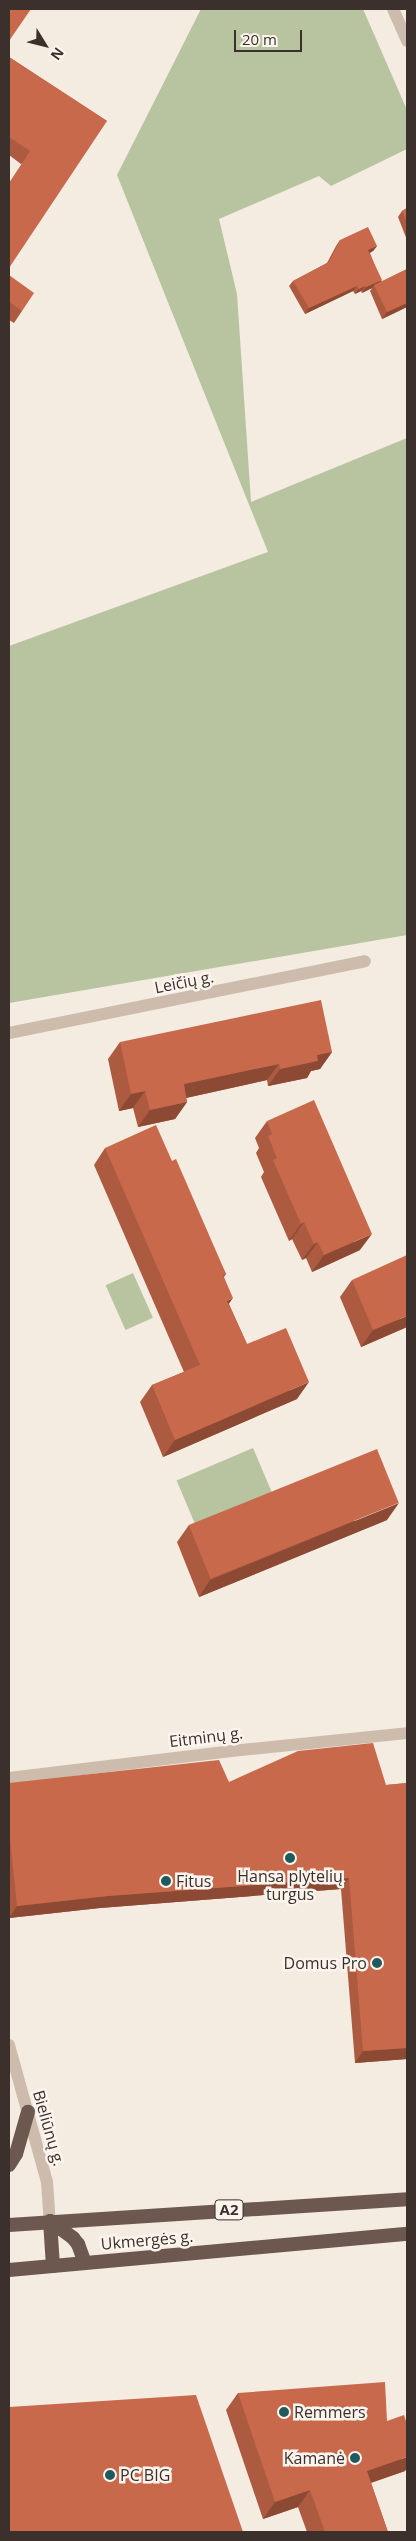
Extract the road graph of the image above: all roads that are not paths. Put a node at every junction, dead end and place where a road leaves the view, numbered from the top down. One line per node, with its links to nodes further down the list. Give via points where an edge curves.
1 (393, 9): 2 (street)
2 (407, 40)
3 (365, 962): 4 (street, Leičių g.)
4 (9, 1034)
5 (407, 1733): 6 (street, Eitminų g., via 231,1750)
6 (9, 1778)
7 (9, 2045): 8 (street, Bieliūnų g.)
8 (28, 2112): 9 (highway, via 16,2154); 11 (street, Bieliūnų g., via 48,2182)
9 (9, 2165)
10 (407, 2199): 11 (highway, Ukmergės g. / A2)
11 (50, 2221): 12 (highway, Ukmergės g. / A2); 14 (highway, via 78,2244); 15 (highway)
12 (9, 2225)
13 (407, 2234): 14 (highway, Ukmergės g.)
14 (85, 2263): 15 (highway, Ukmergės g.)
15 (53, 2266): 16 (highway, Ukmergės g.)
16 (9, 2270)

